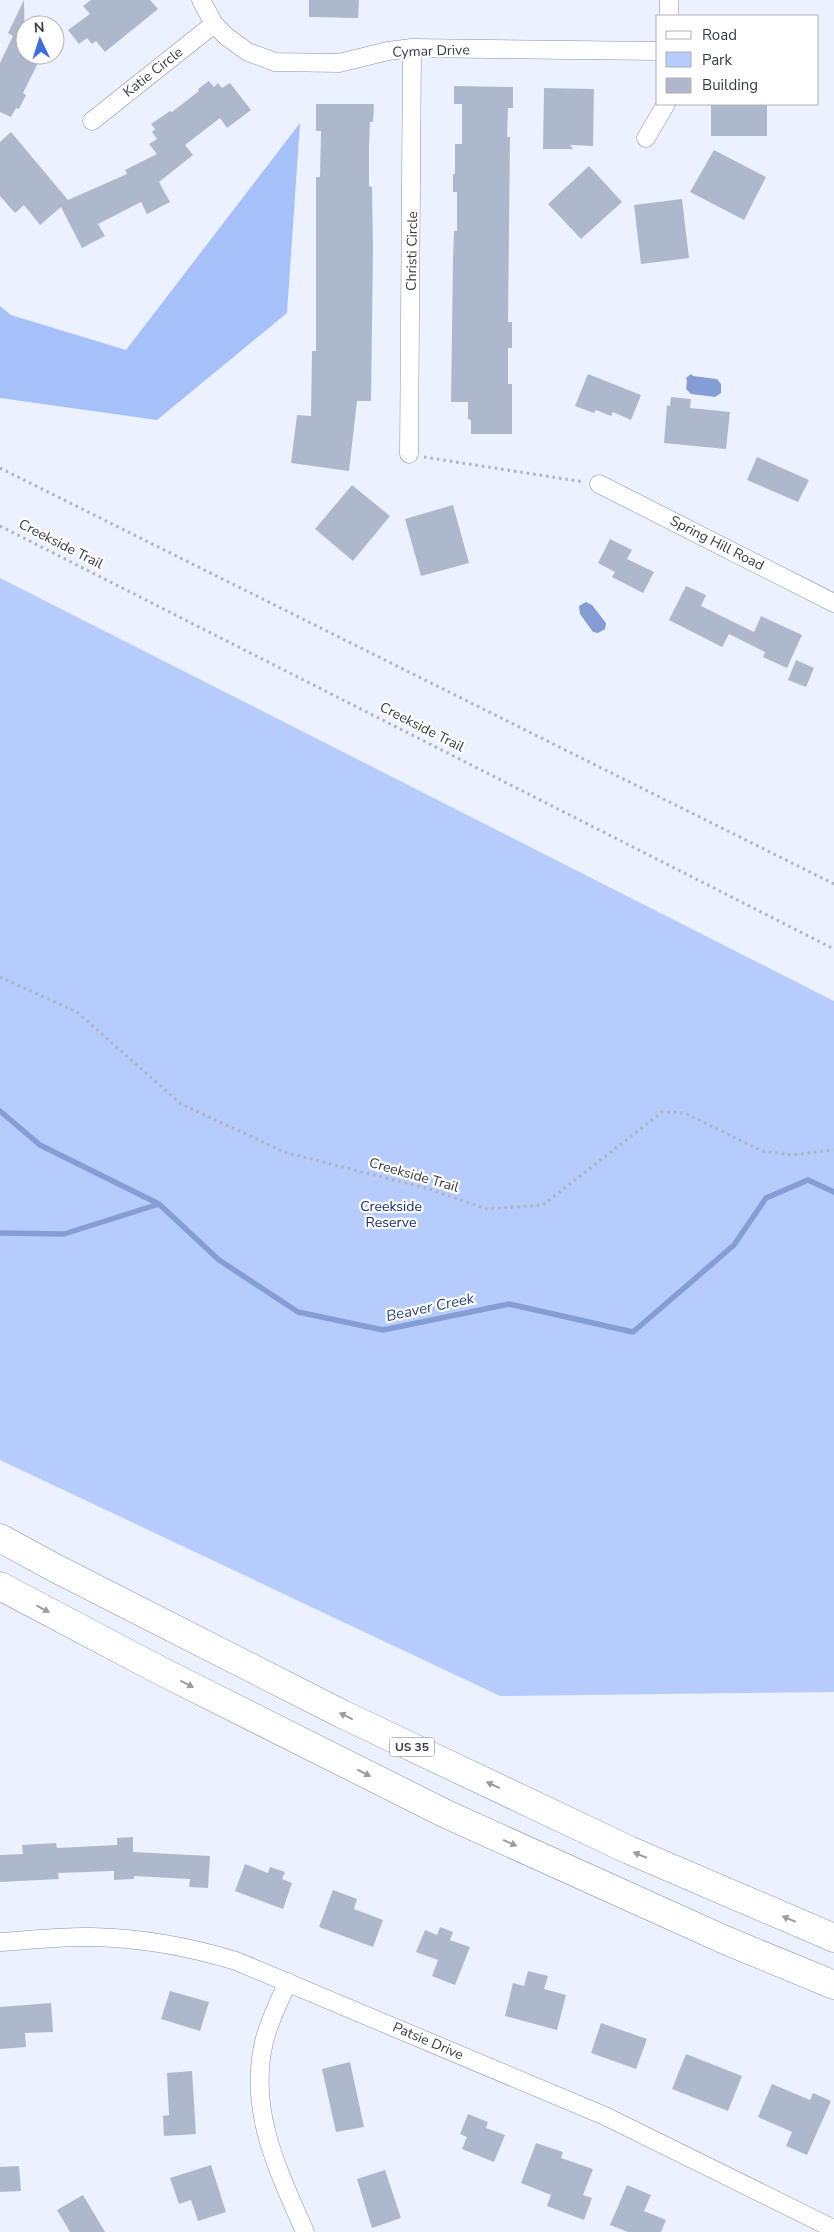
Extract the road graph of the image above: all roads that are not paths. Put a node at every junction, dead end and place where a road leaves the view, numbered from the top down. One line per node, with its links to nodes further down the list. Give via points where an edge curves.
1 (201, 0): 4 (street, Cymar Drive)
2 (669, 0): 3 (street)
3 (669, 15)
4 (214, 24): 5 (street, Cymar Drive, via 248,52 275,62 339,63); 8 (street, Katie Circle)
5 (412, 48): 6 (street, Cymar Drive); 10 (street, Christi Circle)
6 (656, 51)
7 (665, 105): 9 (street)
8 (92, 120)
9 (646, 138)
10 (409, 454)
11 (599, 484): 12 (street, Spring Hill Road)
12 (834, 603)
13 (0, 1538): 15 (highway, US 35, one-way to 13, via 629,1850 342,1714)
14 (0, 1586): 18 (highway, one-way to 18, via 446,1814)
15 (834, 1938)
16 (0, 1942): 17 (street, Patsie Drive, via 91,1937 141,1940 207,1952)
17 (288, 1982): 19 (street, Patsie Drive, via 605,2116); 20 (street, via 264,2043 260,2072 261,2103 268,2142)
18 (834, 1986)
19 (834, 2229)
20 (305, 2232)

